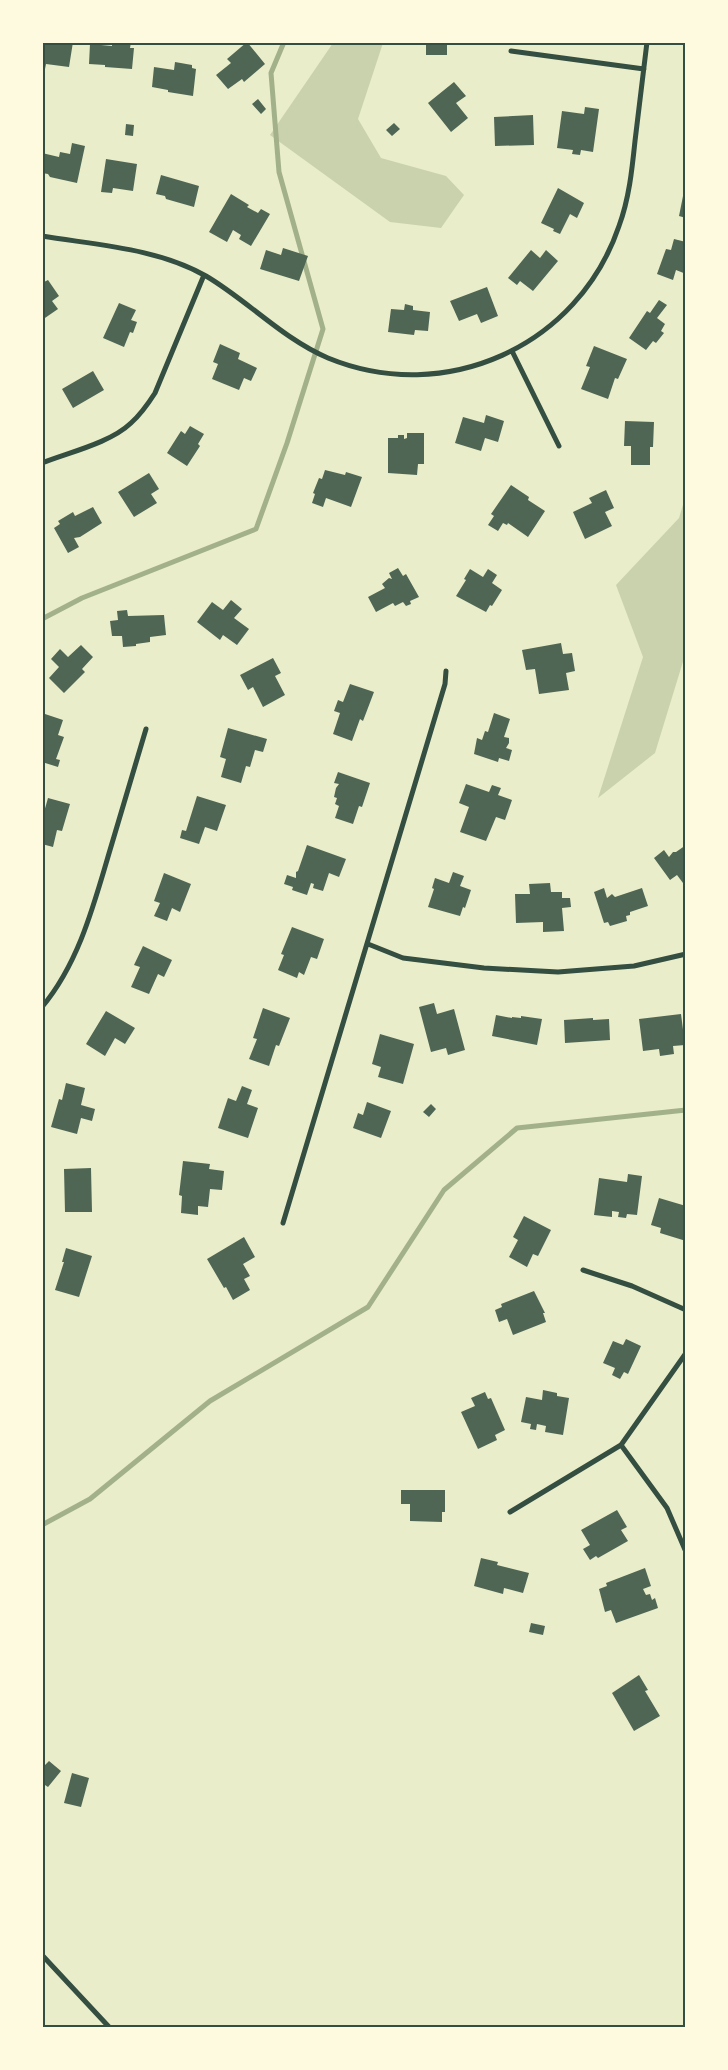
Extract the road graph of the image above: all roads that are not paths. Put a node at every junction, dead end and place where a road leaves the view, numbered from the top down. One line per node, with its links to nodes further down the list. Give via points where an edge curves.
1 (647, 42): 3 (street)
2 (511, 50): 3 (street)
3 (644, 70): 6 (street, via 628,196 607,256 573,305 556,322)
4 (42, 236): 5 (street, via 146,253)
5 (204, 275): 6 (street, via 300,343 353,367 406,376 438,374); 8 (street, via 155,393 144,410 113,436)
6 (512, 352): 7 (street)
7 (560, 446)
8 (42, 463)
9 (446, 671): 11 (street, via 446,684)
10 (146, 729): 13 (street, via 95,901 59,984)
11 (368, 944): 12 (street, via 403,958 484,968 558,972 634,966); 14 (street)
12 (685, 957)
13 (42, 1007)
14 (283, 1223)
15 (583, 1270): 16 (street, via 632,1286)
16 (686, 1310)
17 (686, 1353): 18 (street)
18 (621, 1445): 19 (street); 20 (street, via 667,1508)
19 (510, 1512)
20 (686, 1552)
21 (42, 1955): 22 (street)
22 (110, 2028)

